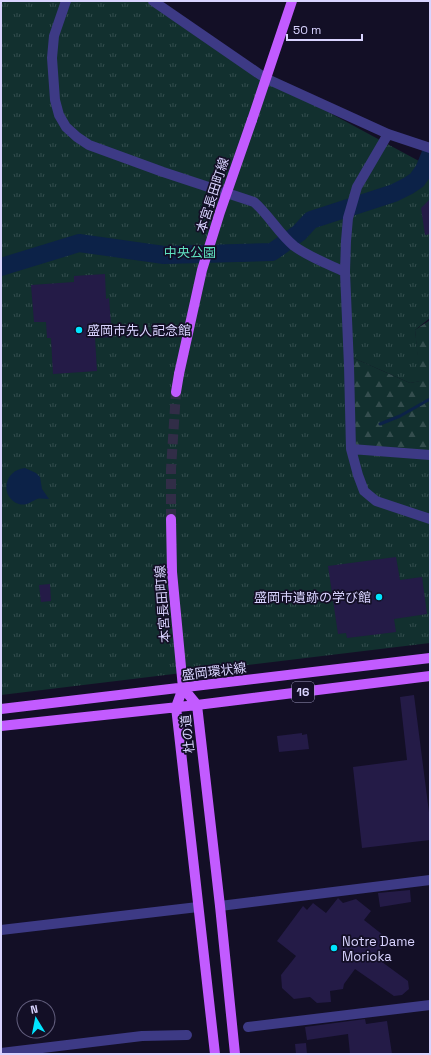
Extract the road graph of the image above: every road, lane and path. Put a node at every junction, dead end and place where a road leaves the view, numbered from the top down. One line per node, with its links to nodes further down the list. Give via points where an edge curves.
1 (66, 1): 7 (street, via 54,36 52,58 55,100 66,127 89,145 254,202 289,241 309,255)
2 (153, 1): 4 (street)
3 (292, 1): 4 (main road, 本宮長田町線)
4 (265, 78): 5 (street); 8 (main road, 本宮長田町線, bridge, via 202,270)
5 (388, 134): 6 (street); 7 (street, via 357,187 348,218)
6 (428, 148)
7 (345, 272): 9 (street)
8 (176, 392)
9 (351, 449): 10 (street); 12 (street, via 364,491 376,501)
10 (430, 455)
11 (171, 519): 15 (main road, 本宮長田町線, via 172,572)
12 (430, 519)
13 (430, 658): 15 (main road, 盛岡環状線 / 16)
14 (430, 676): 16 (main road, 16)
15 (183, 688): 16 (main road, 杜の道); 17 (main road, 杜の道); 18 (main road, 盛岡環状線 / 16)
16 (197, 705): 17 (main road, 16); 22 (main road, 杜の道)
17 (176, 707): 19 (main road, 16); 21 (main road, 杜の道)
18 (1, 709)
19 (1, 726)
20 (430, 880): 22 (street)
21 (198, 906): 23 (street); 28 (main road, 杜の道)
22 (220, 906): 29 (main road, 杜の道)
23 (1, 930)
24 (430, 1005): 25 (street)
25 (248, 1027)
26 (187, 1035): 27 (street, via 142,1036)
27 (1, 1053)
28 (215, 1054)
29 (235, 1054)

